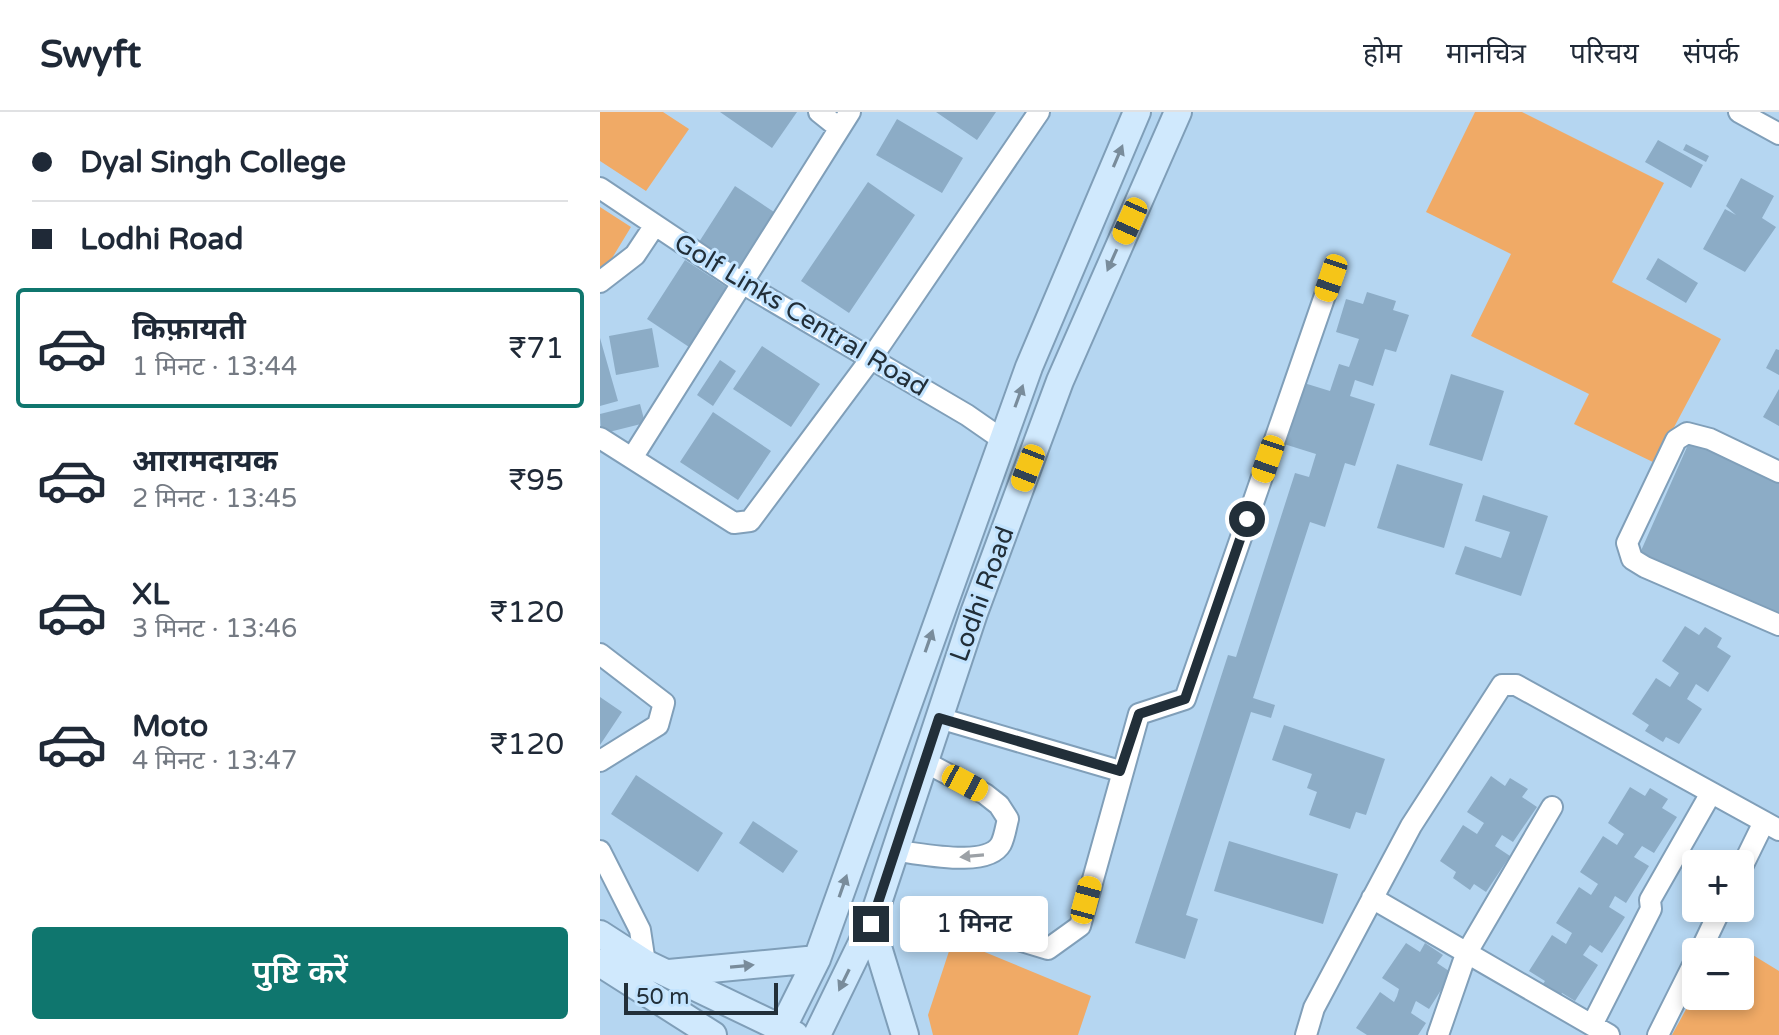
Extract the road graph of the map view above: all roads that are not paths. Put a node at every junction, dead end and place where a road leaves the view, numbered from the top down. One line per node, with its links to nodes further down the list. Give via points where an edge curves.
1 (819, 112): 6 (street)
2 (1039, 112): 13 (street)
3 (1137, 112): 15 (main road, Lodhi Road, one-way to 3)
4 (1178, 112): 20 (main road, Lodhi Road, one-way to 20, via 1060,381)
5 (1739, 112): 7 (street)
6 (844, 120): 12 (street)
7 (1779, 134)
8 (600, 188): 9 (street, Golf Links Central Road)
9 (655, 225): 11 (street, via 635,255); 12 (street, Golf Links Central Road)
10 (1331, 278): 23 (street, via 1185,699 1139,714)
11 (600, 282)
12 (742, 283): 13 (street, Golf Links Central Road); 16 (street)
13 (870, 360): 15 (street, Golf Links Central Road); 16 (street, via 750,521 734,523)
14 (600, 438): 16 (street)
15 (1003, 440): 35 (main road, Lodhi Road, one-way to 15)
16 (632, 458)
17 (1779, 472): 18 (street, via 1687,433 1676,440 1627,543 1632,559 1645,567)
18 (1779, 625)
19 (600, 654): 21 (street, via 664,703 658,725)
20 (939, 718): 22 (main road, Lodhi Road); 23 (street)
21 (600, 761)
22 (925, 762): 28 (main road, Lodhi Road); 28 (street, one-way to 28, via 999,805 1008,819 1000,845 991,854 970,859)
23 (1120, 771): 31 (street, via 1080,926 1048,949)
24 (1711, 793): 26 (street); 30 (street, via 1516,685 1502,685 1411,826); 40 (street, via 1650,900 1651,909)
25 (1552, 807): 34 (street)
26 (1772, 826): 29 (street)
27 (600, 851): 37 (street)
28 (896, 851): 32 (main road, Lodhi Road)
29 (1754, 851)
30 (1372, 898): 34 (street); 46 (street, via 1314,1008)
31 (963, 923)
32 (871, 924): 44 (main road, Lodhi Road, one-way to 44); 45 (main road)
33 (600, 934): 37 (main road)
34 (1466, 954): 40 (street); 47 (street)
35 (817, 959): 37 (main road, one-way to 35); 41 (main road, Lodhi Road)
36 (600, 963): 39 (main road)
37 (656, 968): 41 (main road)
38 (1682, 987): 48 (street)
39 (651, 996): 42 (main road); 43 (main road)
40 (1600, 1030)
41 (786, 1033)
42 (678, 1035)
43 (713, 1035)
44 (817, 1035)
45 (905, 1035)
46 (1306, 1035)
47 (1438, 1035)
48 (1658, 1035)

